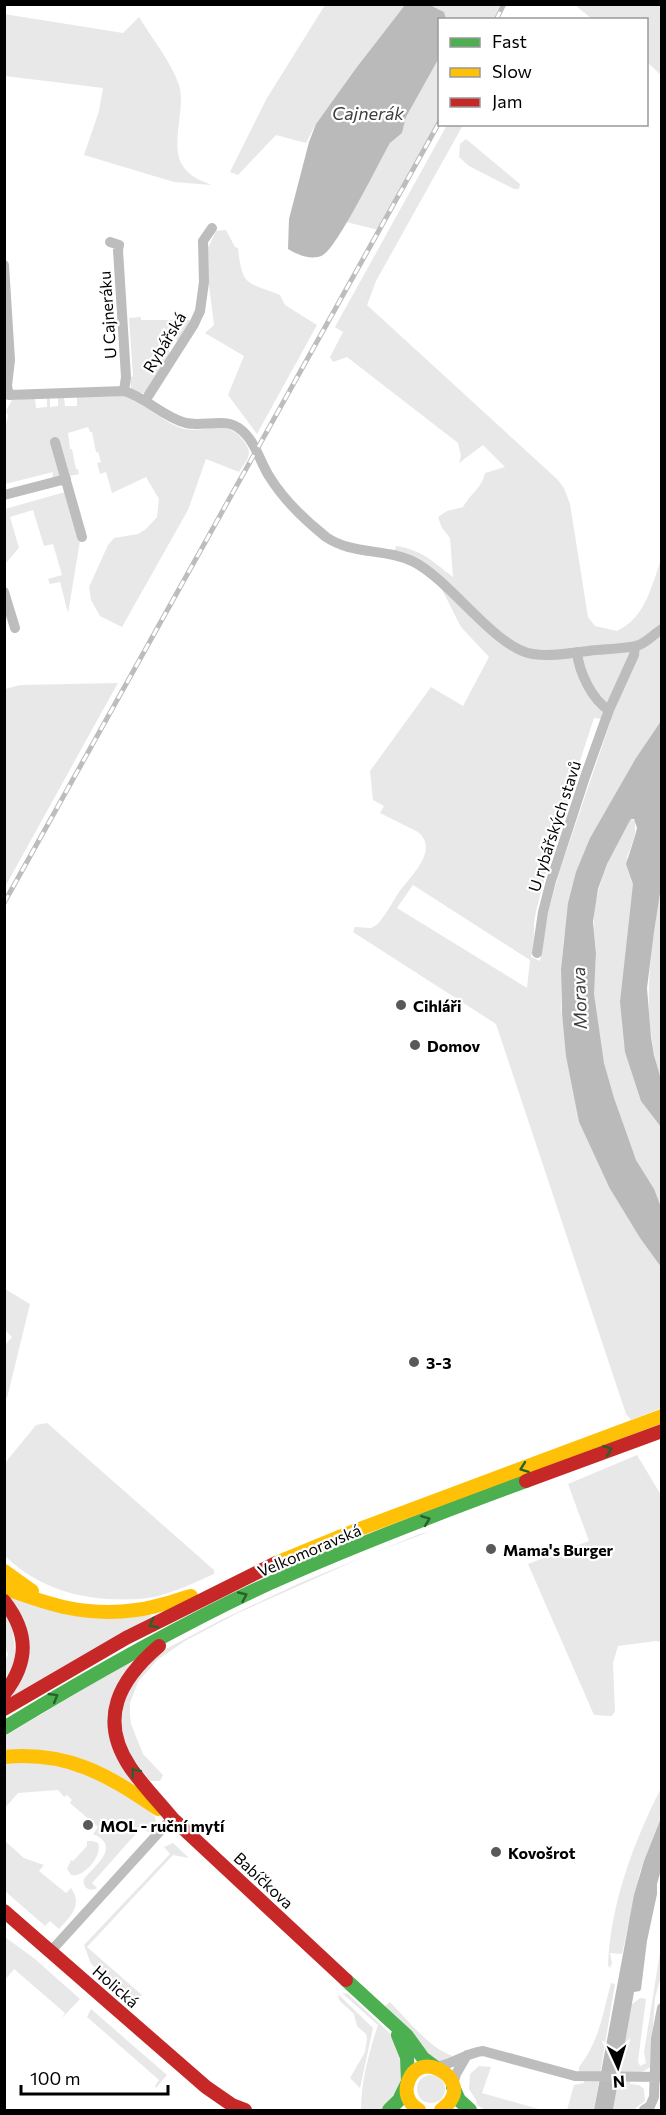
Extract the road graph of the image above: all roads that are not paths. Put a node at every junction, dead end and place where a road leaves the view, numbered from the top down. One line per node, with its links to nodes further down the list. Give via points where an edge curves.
1 (212, 228): 6 (street, Rybářská, via 203,241 200,311)
2 (110, 242): 4 (street, U Cajneráku, via 119,245)
3 (4, 265): 5 (street, via 10,360)
4 (124, 392): 5 (street); 6 (street)
5 (6, 395)
6 (145, 401): 15 (street, via 184,422 226,423 241,429 273,482 333,542 414,562 521,650 532,654)
7 (55, 442): 8 (street)
8 (66, 479): 9 (street); 10 (street)
9 (4, 495)
10 (82, 537)
11 (4, 592): 12 (street)
12 (15, 628)
13 (662, 629): 14 (street)
14 (635, 646): 15 (street); 16 (street, U rybářských stavů)
15 (577, 652): 16 (street, via 589,686)
16 (609, 710): 17 (street, U rybářských stavů, via 551,881)
17 (537, 952)
18 (662, 1416): 20 (main road)
19 (662, 1431): 20 (main road)
20 (640, 1432): 23 (main road, Velkomoravská, one-way to 23, via 349,1533); 26 (main road, Velkomoravská, one-way to 20, via 321,1561)
21 (4, 1571): 25 (main road, via 29,1589)
22 (4, 1588): 25 (main road, via 46,1604)
23 (224, 1588): 25 (main road, via 126,1612); 28 (main road, Velkomoravská, one-way to 28, via 126,1638)
24 (4, 1601): 27 (main road, via 20,1623 24,1642 18,1674)
25 (75, 1609)
26 (190, 1622): 29 (main road, Velkomoravská, one-way to 26); 31 (main road, one-way to 26, via 125,1759 117,1736 115,1709 134,1668)
27 (4, 1694)
28 (4, 1709)
29 (4, 1728)
30 (4, 1757): 31 (main road, via 40,1755 84,1766 112,1779)
31 (172, 1818): 33 (street); 35 (main road, Babíčkova)
32 (4, 1911): 33 (main road, Holická)
33 (51, 1951): 41 (main road, Holická)
34 (662, 2008): 38 (street, via 656,2039)
35 (386, 2017): 37 (main road, Babíčkova); 39 (main road, Babíčkova, via 405,2048)
36 (468, 2054): 37 (street); 38 (street, via 488,2052 585,2077); 40 (street)
37 (435, 2067): 39 (main road, via 420,2068); 40 (main road, Babíčkova, via 446,2072)
38 (658, 2077): 48 (street, via 653,2100)
39 (408, 2082): 44 (main road); 45 (main road, Babíčkova, via 409,2101)
40 (453, 2085): 46 (main road, via 450,2102); 47 (main road, Babíčkova, via 459,2100)
41 (207, 2086): 42 (main road, Holická); 43 (main road, Holická, via 231,2105)
42 (230, 2110)
43 (245, 2110)
44 (389, 2110)
45 (419, 2110)
46 (441, 2110)
47 (470, 2110)
48 (644, 2110)

